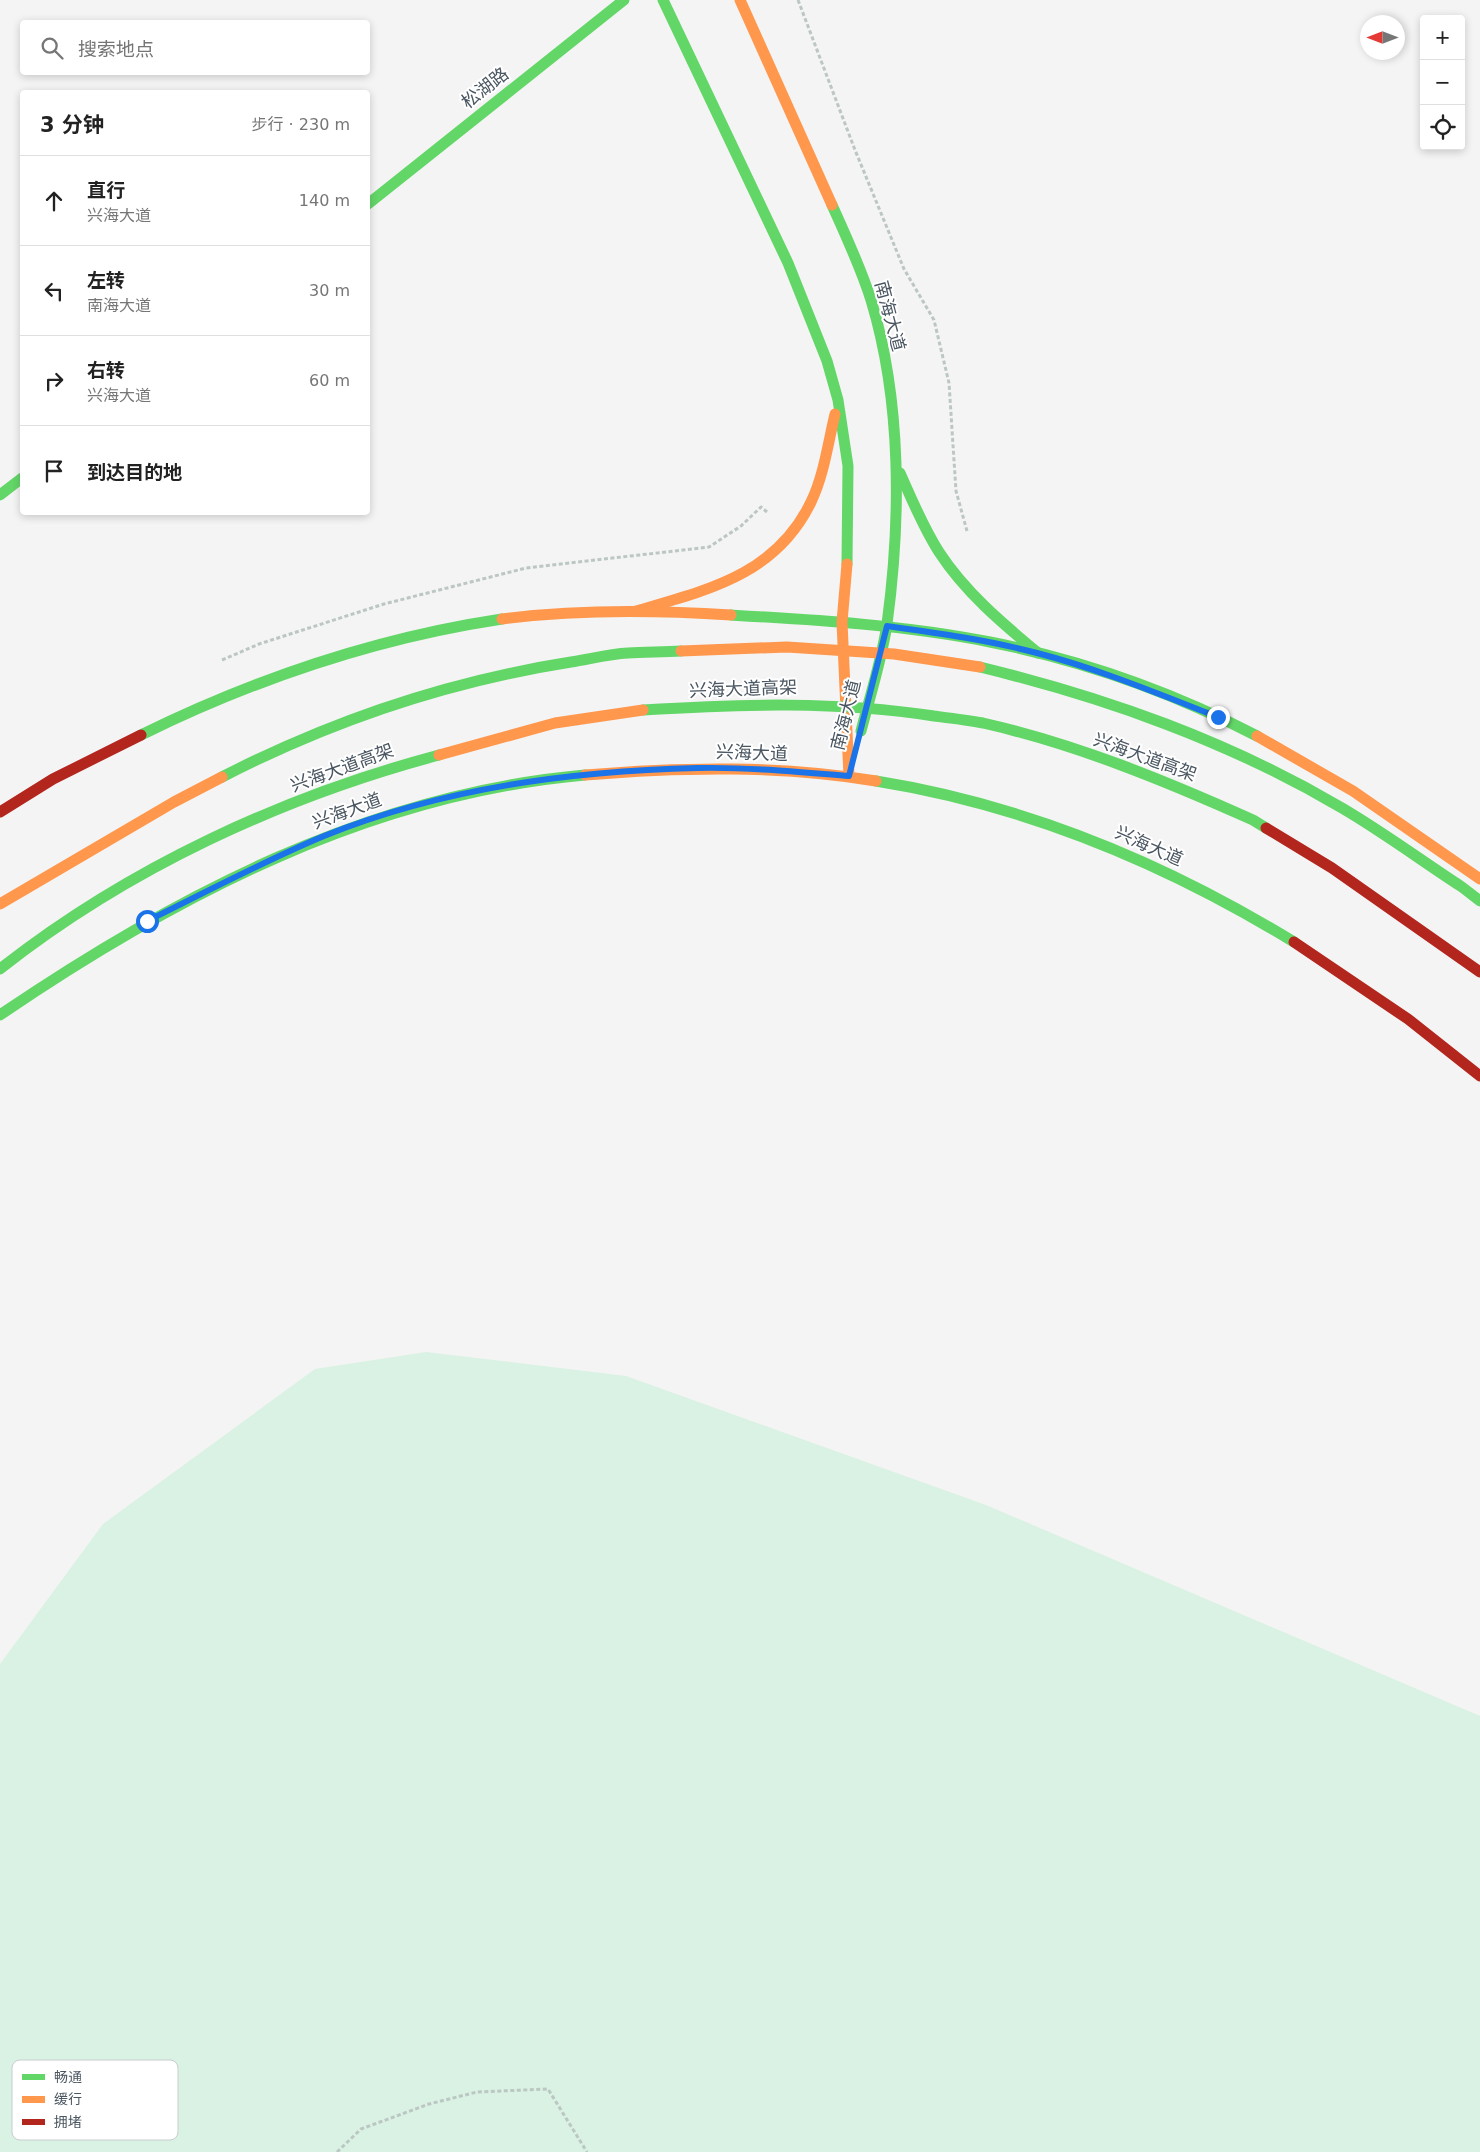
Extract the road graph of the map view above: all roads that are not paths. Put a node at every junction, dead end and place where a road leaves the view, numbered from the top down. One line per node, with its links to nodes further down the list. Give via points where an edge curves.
1 (624, 0): 4 (main road, 松湖路)
2 (663, 0): 5 (main road, 南海大道, via 788,263 827,361)
3 (740, 0): 6 (main road, 南海大道, via 850,244 871,300 889,389)
4 (370, 202)
5 (838, 400): 9 (main road, via 824,465 810,503 792,535 766,560 734,580); 10 (main road, 南海大道, via 848,466 848,550)
6 (897, 466): 11 (main road, 南海大道, via 894,557); 12 (main road, via 919,516 954,572 999,621)
7 (20, 480): 8 (main road)
8 (0, 496)
9 (636, 611): 10 (main road); 14 (main road, via 545,613 463,625 376,644 282,675 180,715 86,761)
10 (842, 622): 11 (main road); 13 (main road, 南海大道)
11 (887, 626): 12 (main road); 13 (main road, 南海大道)
12 (1038, 653): 15 (main road, via 1218,717 1302,760)
13 (849, 776): 20 (main road, 兴海大道, via 700,768 590,774 501,785 409,807 325,836 147,921); 21 (main road, 兴海大道, via 943,794 1038,820 1138,858 1228,902 1317,955 1401,1013)
14 (0, 812)
15 (1480, 879)
16 (1480, 901): 17 (main road, 兴海大道高架, bridge, via 1342,808 1256,762 1146,715 1054,685 973,665 894,654 788,647 626,653 530,668 450,688 345,721 257,759 174,802)
17 (0, 904)
18 (0, 968): 19 (main road, 兴海大道高架, bridge, via 119,888 208,839 386,769 555,723 635,711 726,705 819,705 908,712 982,723 1058,744 1168,782 1252,820 1332,868)
19 (1480, 972)
20 (0, 1015)
21 (1480, 1076)

